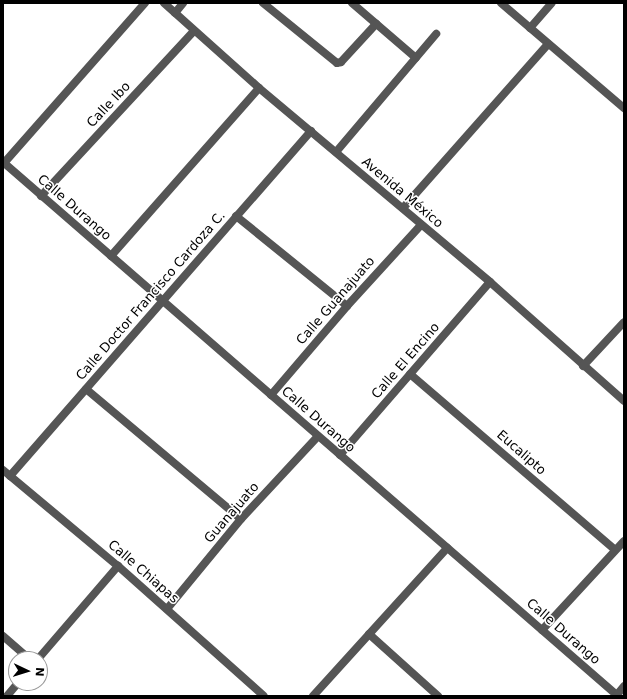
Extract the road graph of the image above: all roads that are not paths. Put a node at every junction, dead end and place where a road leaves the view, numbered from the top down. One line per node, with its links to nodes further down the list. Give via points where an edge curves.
1 (145, 3): 19 (street)
2 (164, 3): 8 (street, Avenida México)
3 (183, 3): 8 (street)
4 (263, 3): 9 (street, via 336,63 342,62)
5 (352, 3): 9 (street)
6 (501, 3): 10 (street)
7 (552, 3): 10 (street)
8 (174, 12): 11 (street, Avenida México)
9 (376, 24): 14 (street)
10 (530, 28): 13 (street)
11 (194, 31): 15 (street, Avenida México); 20 (street, Calle Ibo)
12 (436, 34): 14 (street)
13 (548, 44): 16 (street); 21 (street)
14 (416, 58): 18 (street)
15 (259, 88): 17 (street, Avenida México); 24 (street)
16 (624, 108)
17 (311, 131): 18 (street, Avenida México); 22 (street, Calle Doctor Francisco Cardoza C.)
18 (336, 152): 21 (street, Avenida México)
19 (3, 163): 20 (street, Calle Durango)
20 (41, 196): 24 (street, Calle Durango)
21 (403, 208): 23 (street, Avenida México)
22 (236, 216): 26 (street, Calle Doctor Francisco Cardoza C.); 27 (street)
23 (421, 225): 25 (street, Avenida México); 27 (street, Calle Guanajuato)
24 (111, 256): 26 (street, Calle Durango)
25 (490, 282): 29 (street, Avenida México); 30 (street, Calle El Encino)
26 (162, 300): 31 (street, Calle Doctor Francisco Cardoza C.); 32 (street, Calle Durango)
27 (347, 306): 32 (street, Calle Guanajuato)
28 (624, 322): 29 (street)
29 (583, 366): 33 (street, Avenida México)
30 (410, 374): 35 (street, Calle El Encino); 41 (street, Eucalipto)
31 (86, 389): 37 (street, Calle Doctor Francisco Cardoza C.); 38 (street)
32 (271, 395): 34 (street, Calle Durango)
33 (624, 401)
34 (318, 436): 35 (street, Calle Durango); 38 (street, Guanajuato)
35 (340, 455): 40 (street, Calle Durango)
36 (3, 470): 37 (street, Calle Chiapas)
37 (10, 476): 42 (street, Calle Chiapas)
38 (241, 519): 43 (street, Guanajuato)
39 (624, 541): 41 (street)
40 (447, 548): 44 (street, Calle Durango); 45 (street)
41 (615, 550): 44 (street)
42 (118, 566): 43 (street, Calle Chiapas); 48 (street)
43 (167, 609): 50 (street, Calle Chiapas)
44 (542, 630): 53 (street, Calle Durango)
45 (369, 634): 51 (street); 52 (street)
46 (3, 636): 47 (street)
47 (19, 651)
48 (45, 651)
49 (624, 686): 53 (street)
50 (264, 696)
51 (313, 696)
52 (438, 696)
53 (617, 696)

